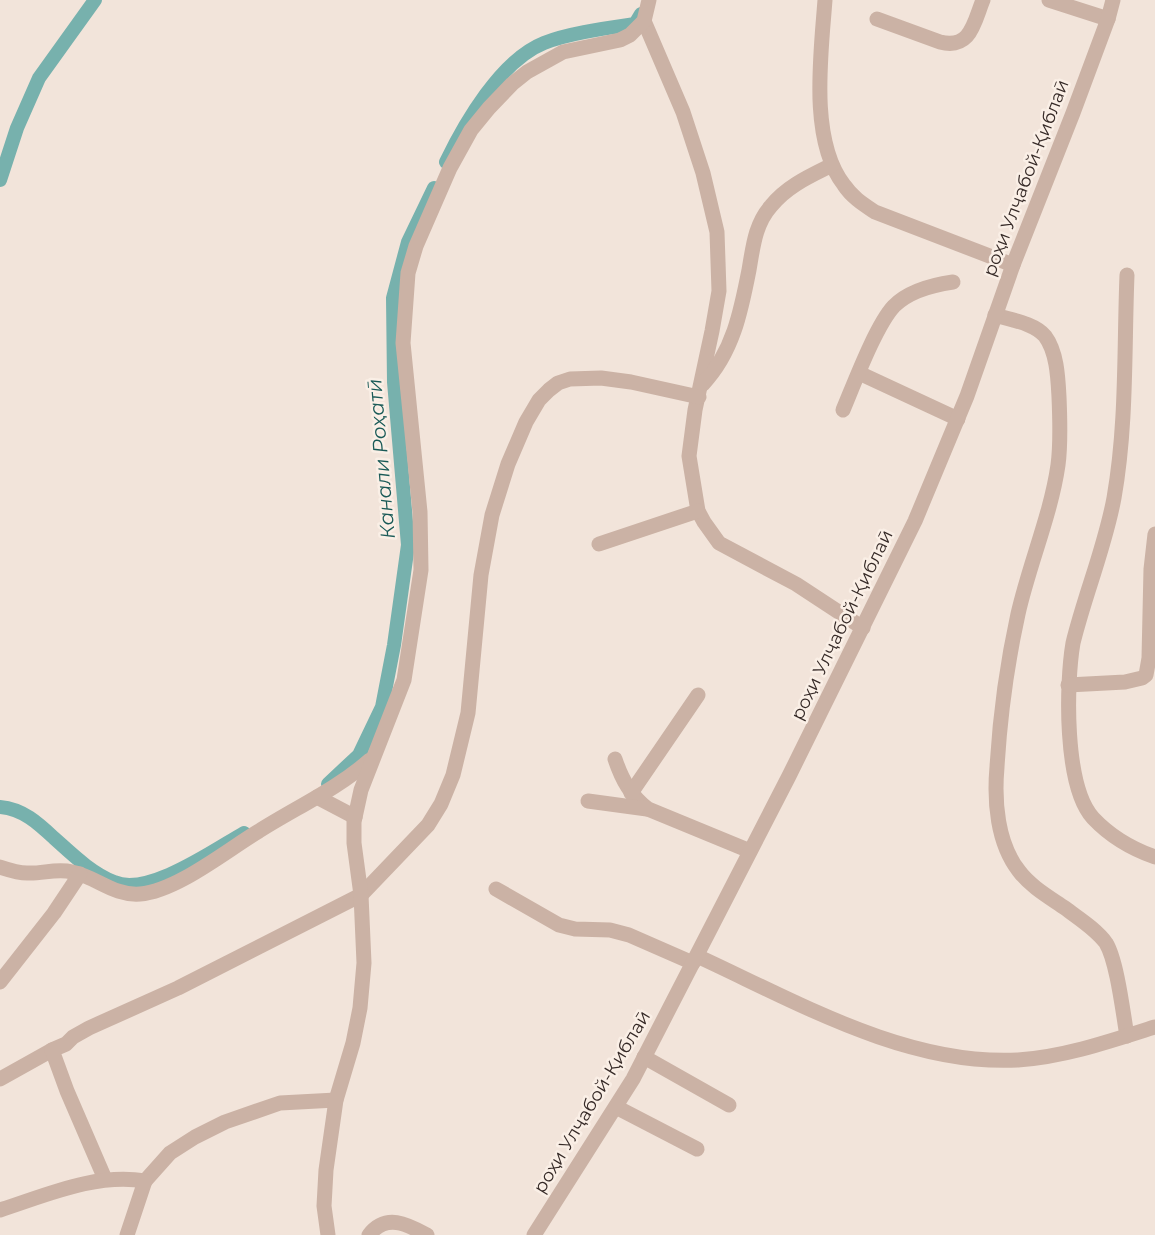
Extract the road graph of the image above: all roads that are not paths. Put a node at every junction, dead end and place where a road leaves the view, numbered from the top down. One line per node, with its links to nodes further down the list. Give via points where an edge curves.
1 (649, 0): 8 (street)
2 (825, 0): 9 (street, via 819,103)
3 (983, 0): 6 (street, via 970,32 960,43 940,42)
4 (1049, 0): 7 (street)
5 (1113, 0): 7 (street, роҳи Улҷабой-Қиблаӣ)
6 (877, 19)
7 (1108, 19): 10 (street, роҳи Улҷабой-Қиблаӣ)
8 (644, 21): 15 (street, via 682,112 703,173 717,232 719,291); 24 (street, via 620,40 563,52 512,84 471,130 450,168 417,246 407,282 403,343 420,512 421,570 404,680)
9 (832, 165): 10 (street, via 855,199 875,212); 15 (street, via 782,194 756,230 735,330 724,356)
10 (1013, 265): 13 (street, роҳи Улҷабой-Қиблаӣ)
11 (1127, 275): 22 (street, via 1118,474 1109,521 1073,643)
12 (953, 282): 14 (street, via 919,290 894,307)
13 (995, 315): 17 (street, роҳи Улҷабой-Қиблаӣ); 40 (street, via 1026,325 1045,337 1059,387 1060,433 1058,467 1028,572 1009,659 996,768 999,823 1019,871 1105,942)
14 (859, 373): 16 (street); 17 (street)
15 (700, 392): 18 (street, via 689,456); 36 (street, via 581,378 558,383 539,400 508,464 492,515 481,575 468,713 453,775 428,825)
16 (843, 410)
17 (958, 419): 21 (street, роҳи Улҷабой-Қиблаӣ, via 915,521)
18 (698, 511): 20 (street); 21 (street, via 719,543 796,584)
19 (1155, 534): 22 (street, via 1146,675 1125,682)
20 (599, 544)
21 (863, 628): 31 (street, роҳи Улҷабой-Қиблаӣ)
22 (1068, 685): 32 (street, via 1075,775 1083,801 1092,817 1113,835)
23 (698, 695): 26 (street)
24 (374, 756): 27 (street, via 341,784); 30 (street)
25 (615, 759): 26 (street)
26 (631, 793): 29 (street)
27 (317, 797): 30 (street); 34 (street, via 150,893 116,892)
28 (588, 801): 29 (street)
29 (648, 809): 31 (street)
30 (355, 817): 36 (street)
31 (750, 851): 37 (street, роҳи Улҷабой-Қиблаӣ)
32 (1155, 857)
33 (0, 867): 34 (street, via 27,873)
34 (80, 874): 38 (street)
35 (496, 889): 37 (street, via 559,925 610,930)
36 (361, 895): 41 (street, via 178,988 88,1028); 44 (street, via 364,963 360,1008)
37 (695, 960): 40 (street, via 860,1031 962,1057 992,1061 1048,1057); 42 (street, роҳи Улҷабой-Қиблаӣ)
38 (0, 982)
39 (1155, 1027): 40 (street)
40 (1128, 1036)
41 (52, 1050): 43 (street); 48 (street)
42 (644, 1057): 45 (street); 46 (street, роҳи Улҷабой-Қиблаӣ)
43 (0, 1079)
44 (336, 1100): 49 (street, via 280,1103 225,1122 170,1153); 52 (street, via 326,1170 324,1206)
45 (729, 1105)
46 (616, 1107): 47 (street); 55 (street, роҳи Улҷабой-Қиблаӣ)
47 (697, 1149)
48 (105, 1179): 49 (street); 50 (street)
49 (145, 1181): 51 (street)
50 (0, 1210)
51 (127, 1235)
52 (328, 1235)
53 (369, 1235): 54 (street, via 379,1224 387,1222 407,1225)
54 (427, 1235)
55 (534, 1235)

